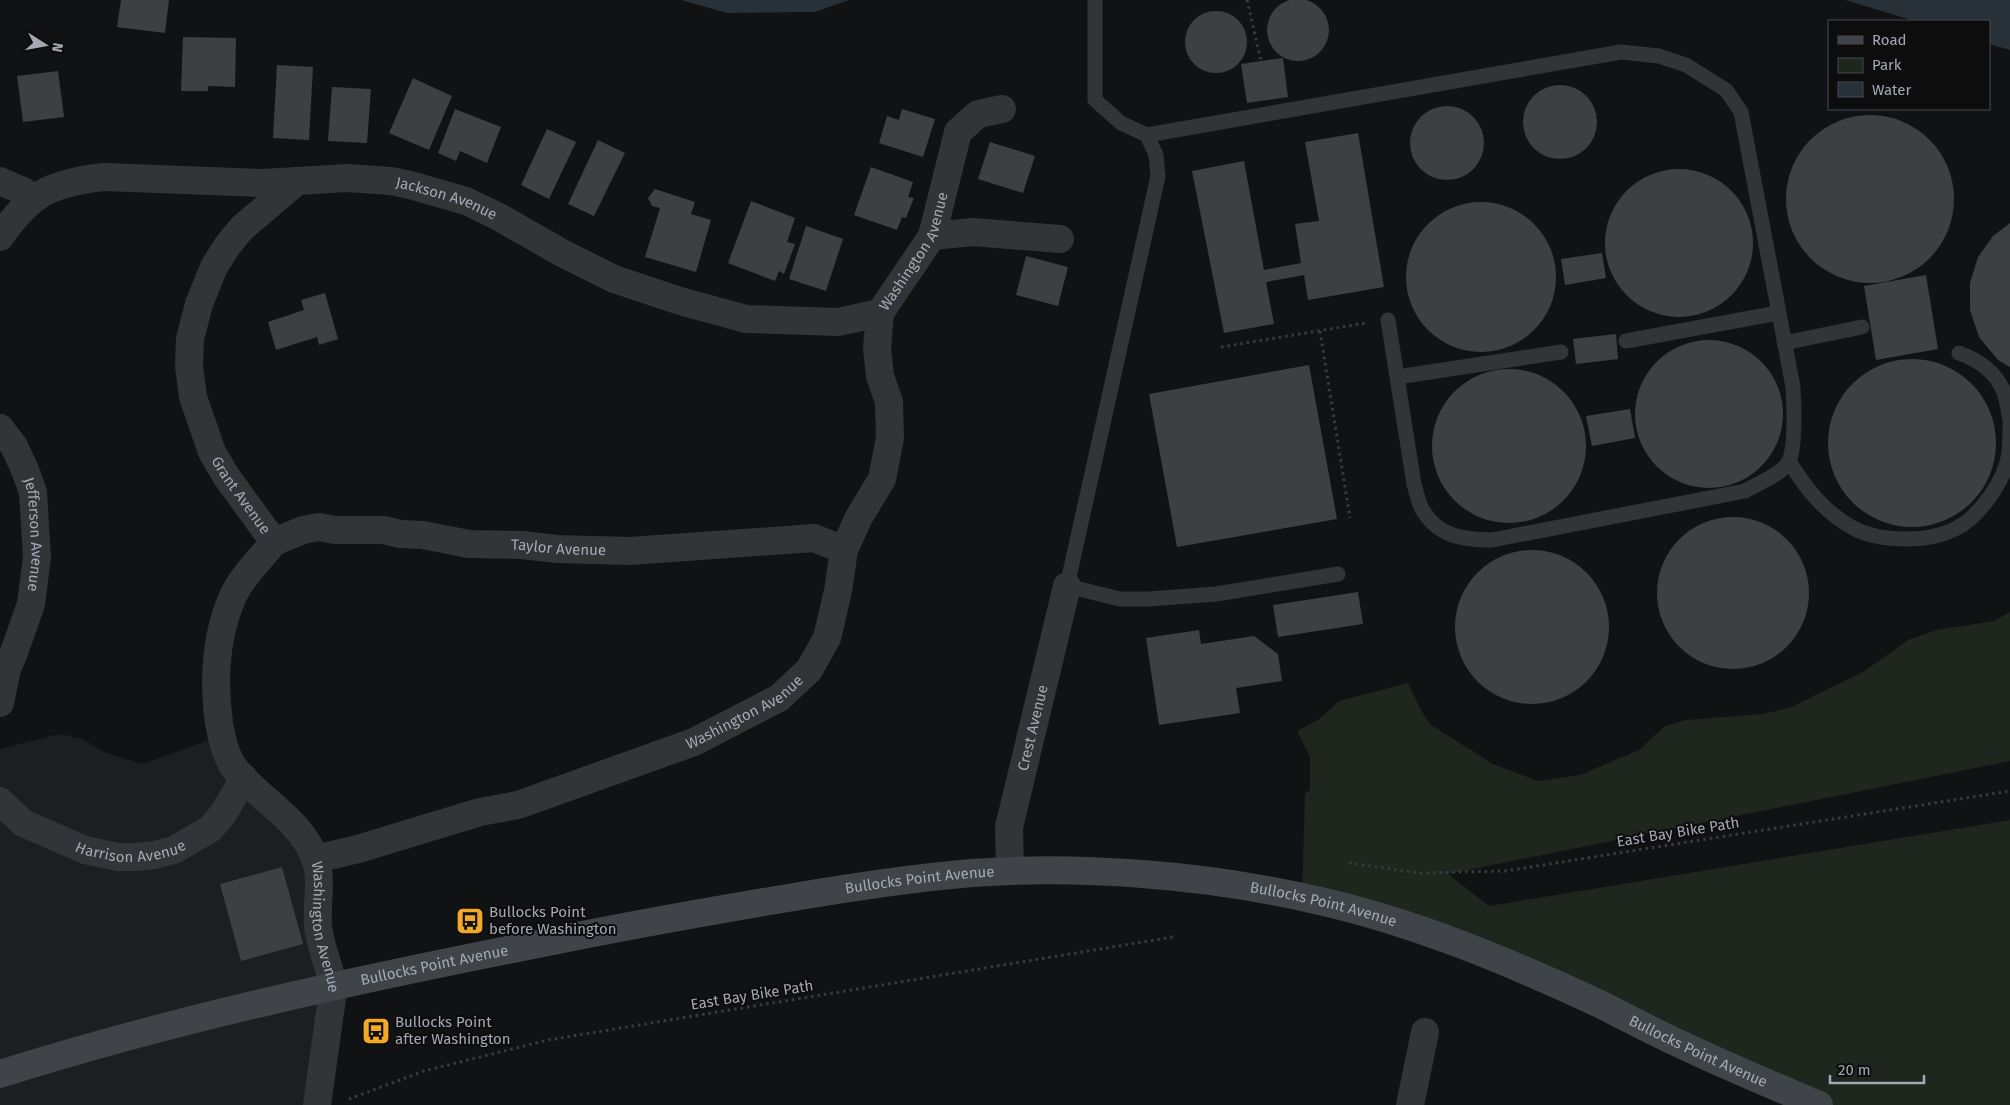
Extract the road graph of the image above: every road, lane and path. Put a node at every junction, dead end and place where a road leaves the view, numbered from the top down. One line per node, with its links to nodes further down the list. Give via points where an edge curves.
1 (1095, 0): 5 (lane, via 1095,100 1121,123)
2 (1247, 0): 3 (path)
3 (1261, 61)
4 (1002, 109): 10 (street, Washington Avenue, via 978,114 958,132)
5 (1147, 135): 13 (lane, via 1621,52 1659,56 1686,65 1726,90 1741,112); 31 (lane, via 1156,156 1158,176)
6 (0, 181): 8 (street)
7 (297, 181): 8 (street, Jackson Avenue, via 263,183 104,177 84,179); 12 (street, Jackson Avenue, via 347,178 391,181 447,195 498,217 614,279 746,319 838,322); 28 (street, Grant Avenue, via 226,246 199,304 190,348 193,396 212,452)
8 (33, 199): 9 (street)
9 (0, 236)
10 (932, 236): 11 (street, via 973,232); 12 (street, Washington Avenue)
11 (1060, 239)
12 (880, 312): 29 (street, Washington Avenue, via 877,348 880,376 889,402 890,438 882,479)
13 (1778, 312): 17 (lane); 18 (lane)
14 (1388, 320): 16 (path); 22 (lane)
15 (1862, 327): 18 (lane)
16 (1320, 331): 19 (path); 27 (path)
17 (1626, 341)
18 (1784, 343): 26 (lane, via 1793,387 1794,429)
19 (1221, 347)
20 (1561, 352): 22 (lane)
21 (1959, 353): 23 (lane, via 1988,368 2004,390)
22 (1397, 377): 26 (lane, via 1414,484 1421,507 1444,533 1468,540 1492,540 1744,491 1772,477)
23 (2010, 420)
24 (2010, 426): 26 (lane, via 2009,454 2001,477 1978,513 1956,529 1923,539 1889,539 1856,530 1826,510 1803,485)
25 (0, 428): 32 (street, Jefferson Avenue, via 14,446 33,492 37,557 31,604 6,669)
26 (1789, 461)
27 (1350, 518)
28 (274, 542): 29 (street, Taylor Avenue, via 319,527 383,530 469,544 557,549 630,551 814,538); 33 (street, Grant Avenue, via 233,595 220,635 215,667 216,704 222,738 234,767)
29 (844, 550): 36 (street, Washington Avenue, via 827,638 809,670 779,698 694,742 518,805 480,812)
30 (1338, 574): 31 (lane, via 1216,594 1149,600 1120,599)
31 (1067, 586): 38 (street, Crest Avenue, via 1009,827)
32 (0, 702)
33 (244, 778): 35 (street, Harrison Avenue, via 210,829 174,850 136,857 85,850 23,824); 36 (street, Grant Avenue, via 301,832)
34 (2010, 791): 37 (path, East Bay Bike Path, via 1506,870 1419,873)
35 (0, 801)
36 (316, 859): 40 (street, Washington Avenue, via 318,926)
37 (1349, 863)
38 (1010, 871): 40 (main road, Bullocks Point Avenue, via 847,888 560,940); 45 (main road, Bullocks Point Avenue, via 1153,876 1226,883 1314,899 1384,918 1492,956 1679,1044)
39 (1173, 937): 43 (path, East Bay Bike Path, via 548,1040 424,1071)
40 (333, 986): 42 (main road, Bullocks Point Avenue, via 190,1020); 43 (street, Washington Avenue)
41 (1425, 1032): 44 (street)
42 (0, 1074)
43 (329, 1104)
44 (1410, 1105)
45 (1819, 1105)

